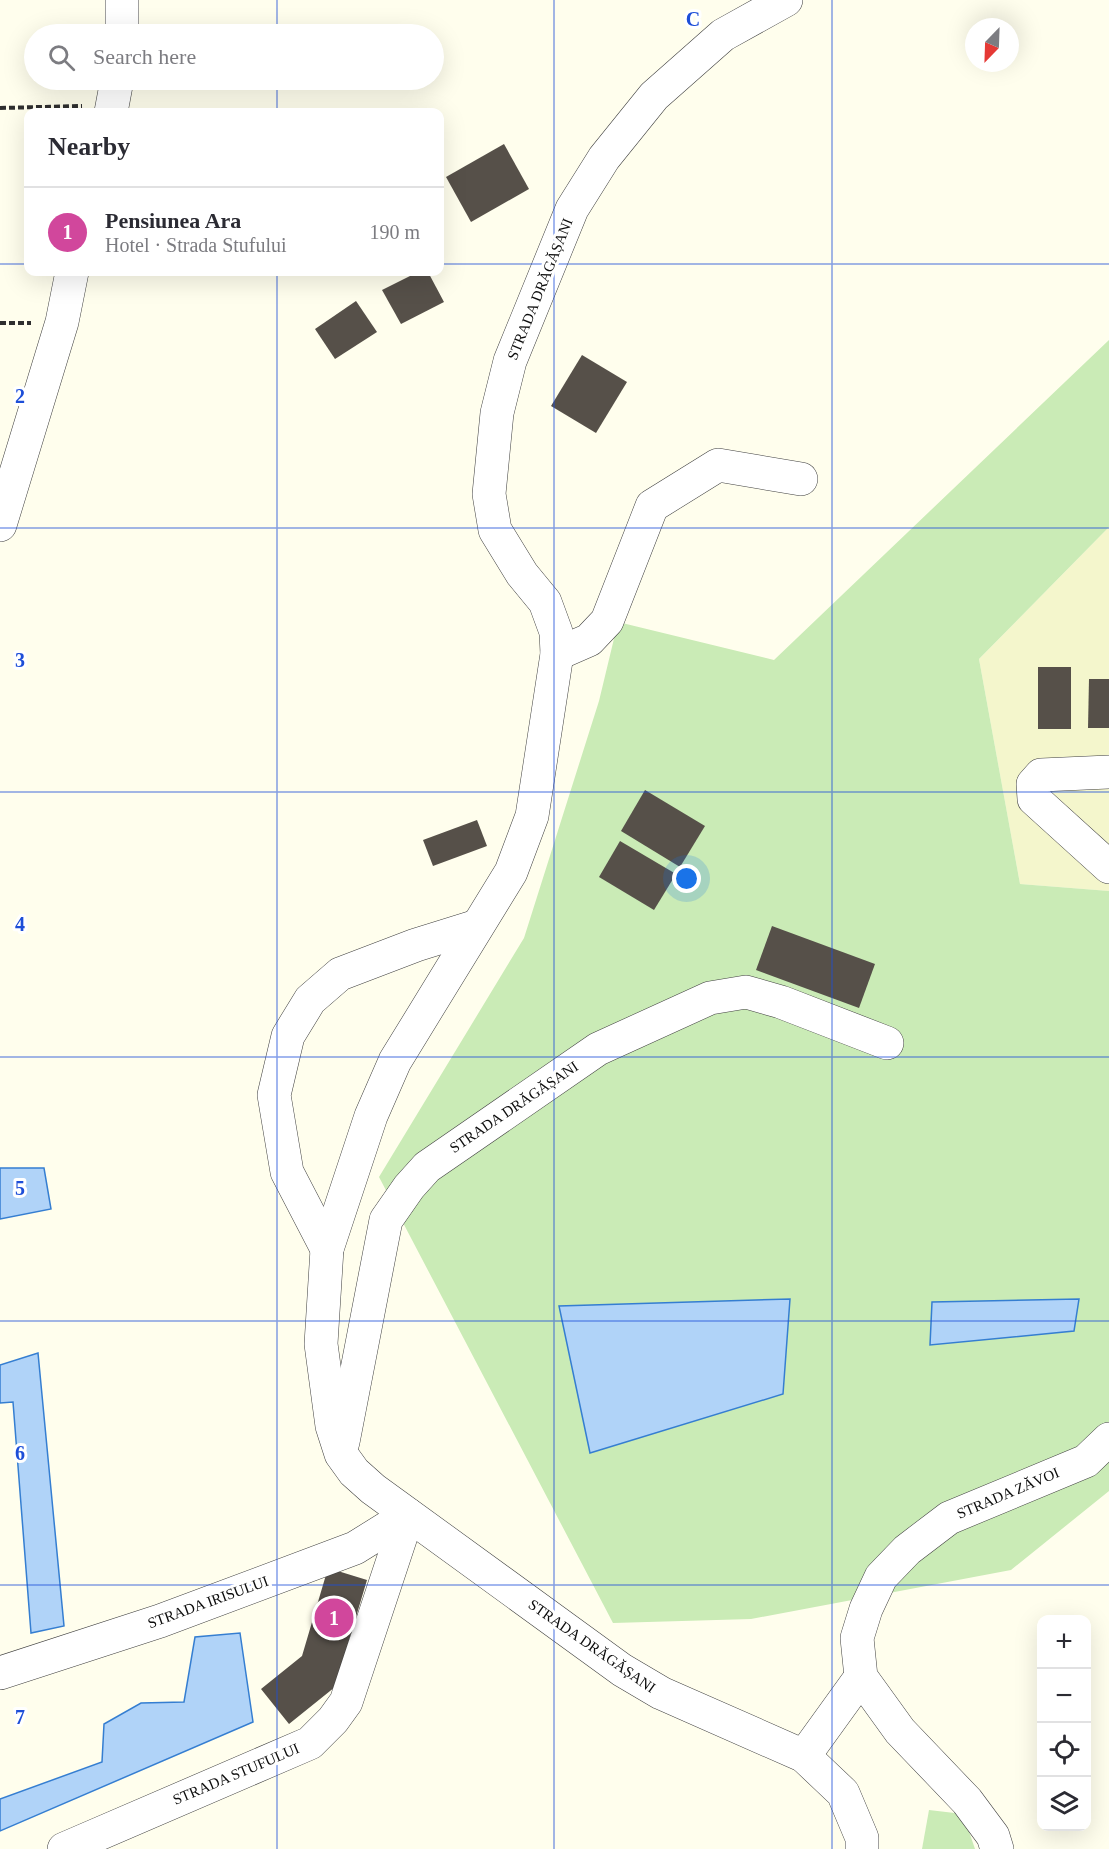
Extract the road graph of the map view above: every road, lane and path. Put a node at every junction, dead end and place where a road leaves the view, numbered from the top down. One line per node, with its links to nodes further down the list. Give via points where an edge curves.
1 (122, 0): 3 (street)
2 (786, 0): 9 (street, STRADA DRĂGĂȘANI, via 723,35 654,96 604,158 572,209 510,361 497,414 489,494 495,530 545,602 556,632)
3 (122, 24)
4 (114, 99): 5 (path)
5 (0, 108)
6 (71, 276): 8 (street, via 62,322)
7 (801, 479): 9 (street, via 718,465 652,506 607,621 589,640)
8 (0, 525)
9 (557, 654): 12 (street, STRADA DRĂGĂȘANI, via 531,816 511,872)
10 (1109, 772): 11 (street, via 1041,775 1032,784 1034,799)
11 (1109, 867)
12 (477, 926): 14 (street, STRADA DRĂGĂȘANI, via 395,1061 371,1116); 14 (street, via 340,974 310,1000 288,1036 274,1095 287,1172)
13 (887, 1043): 16 (street, STRADA DRĂGĂȘANI, via 746,992 710,998 598,1049 427,1167 386,1220)
14 (327, 1249): 16 (street, STRADA DRĂGĂȘANI, via 321,1344 332,1426)
15 (1109, 1439): 19 (street, STRADA ZĂVOI, via 1086,1461 949,1518 907,1550 882,1577 866,1609 857,1638)
16 (341, 1454): 17 (street, STRADA DRĂGĂȘANI, via 354,1472)
17 (408, 1515): 18 (street, STRADA IRISULUI, via 355,1548 160,1621); 20 (street, STRADA DRĂGĂȘANI, via 622,1670 661,1693); 21 (street, STRADA STUFULUI, via 346,1702 310,1743)
18 (0, 1673)
19 (861, 1677): 20 (street); 23 (street, STRADA ZĂVOI, via 900,1731 967,1801 993,1836)
20 (804, 1756): 22 (street, STRADA DRĂGĂȘANI, via 843,1793 862,1838)
21 (64, 1849)
22 (862, 1849)
23 (997, 1849)

